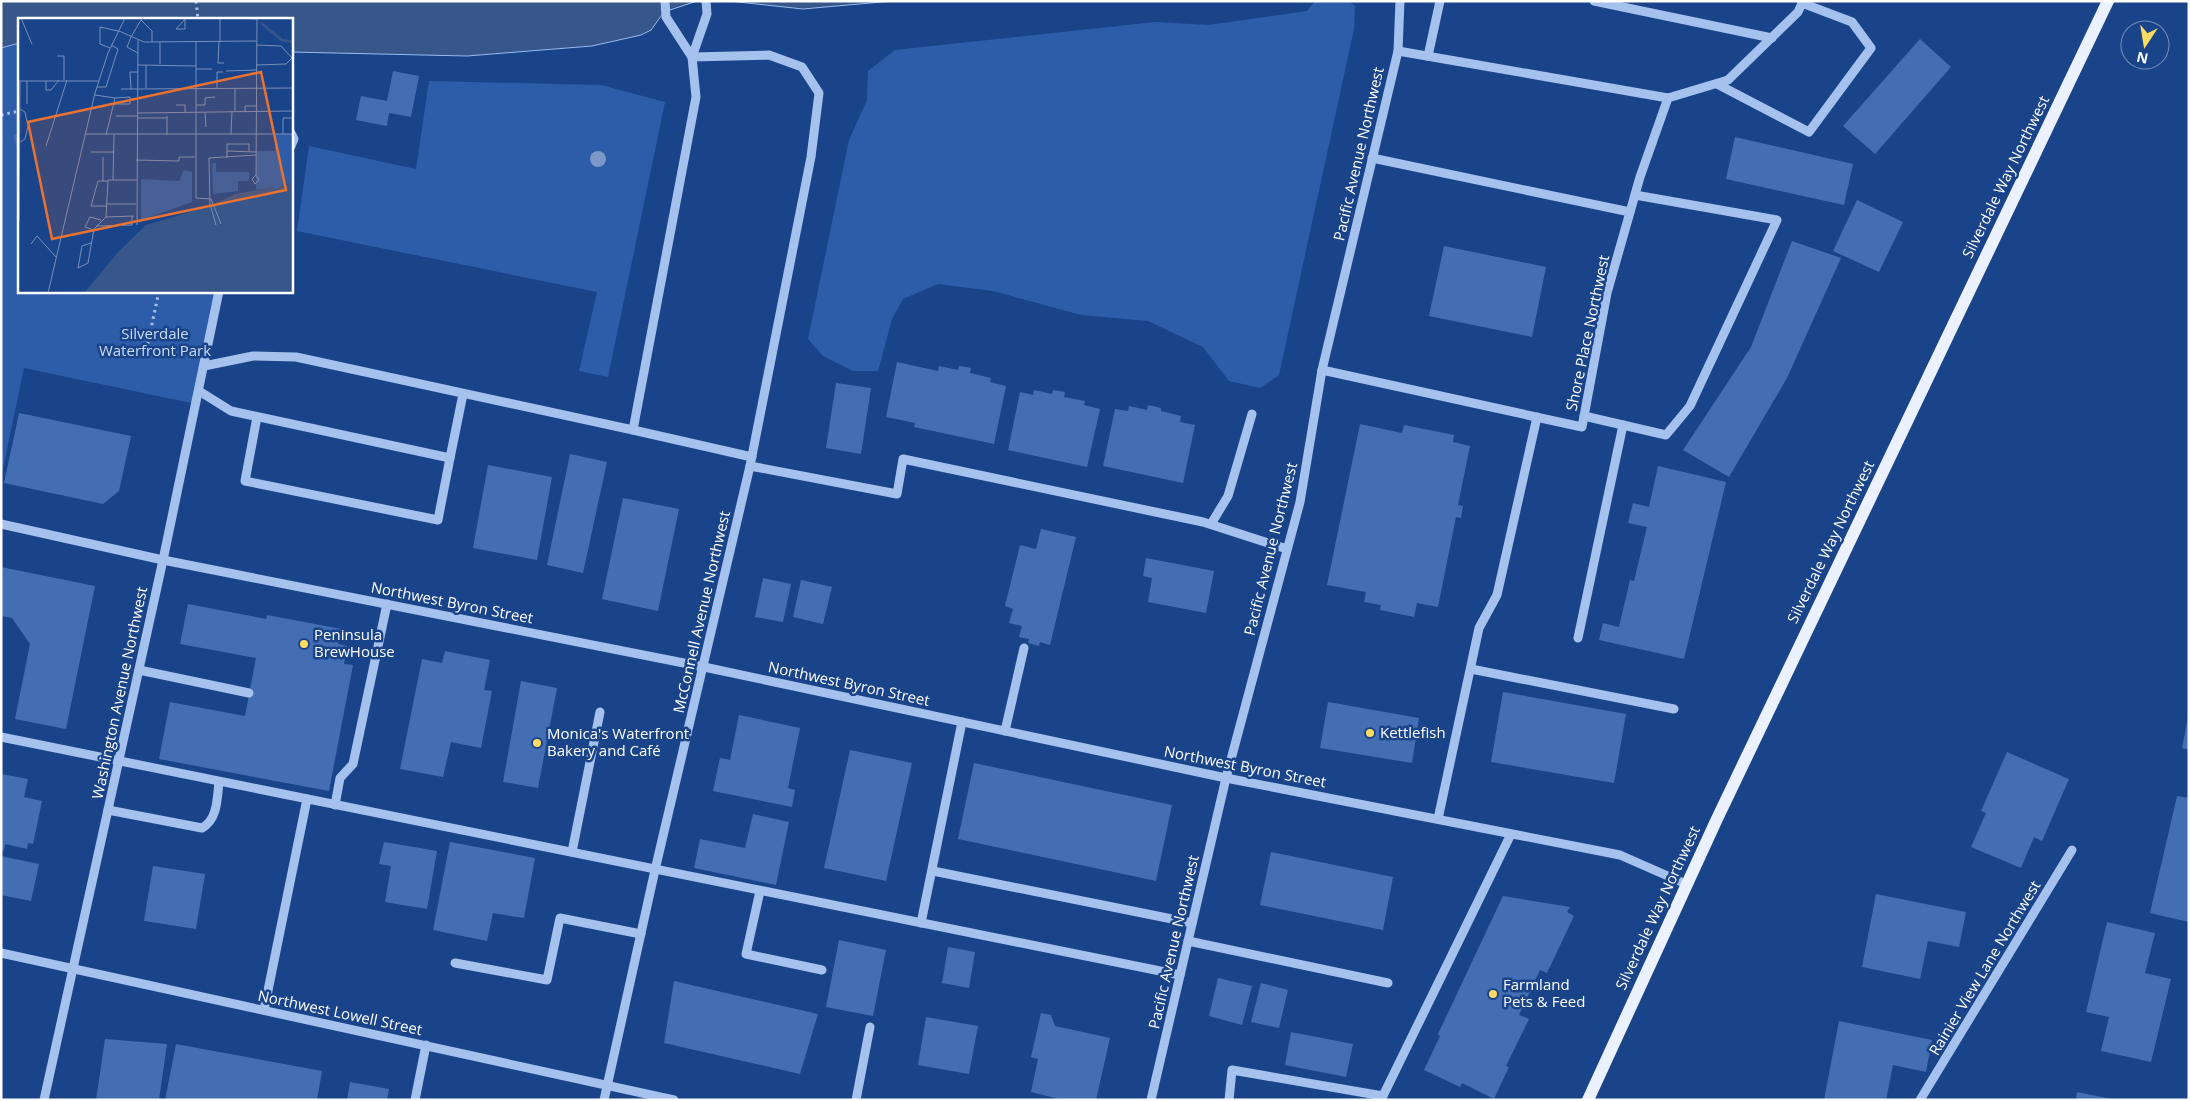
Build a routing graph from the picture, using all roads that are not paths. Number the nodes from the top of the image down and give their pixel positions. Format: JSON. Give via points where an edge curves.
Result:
{"nodes":[{"id":1,"x":665,"y":1,"type":"edge"},
{"id":2,"x":706,"y":1,"type":"edge"},
{"id":3,"x":1400,"y":1,"type":"edge"},
{"id":4,"x":1440,"y":1,"type":"edge"},
{"id":5,"x":1594,"y":1,"type":"edge"},
{"id":6,"x":2108,"y":1,"type":"edge"},
{"id":7,"x":1803,"y":2,"type":"edge"},
{"id":8,"x":1772,"y":38,"type":"junction"},
{"id":9,"x":1398,"y":51,"type":"junction"},
{"id":10,"x":1428,"y":56,"type":"junction"},
{"id":11,"x":692,"y":57,"type":"junction"},
{"id":12,"x":1717,"y":84,"type":"junction"},
{"id":13,"x":1668,"y":98,"type":"junction"},
{"id":14,"x":1372,"y":158,"type":"junction"},
{"id":15,"x":1635,"y":195,"type":"junction"},
{"id":16,"x":1630,"y":212,"type":"junction"},
{"id":17,"x":219,"y":292,"type":"edge"},
{"id":18,"x":204,"y":366,"type":"junction"},
{"id":19,"x":1322,"y":370,"type":"junction"},
{"id":20,"x":199,"y":391,"type":"junction"},
{"id":21,"x":463,"y":394,"type":"junction"},
{"id":22,"x":1252,"y":414,"type":"dead end"},
{"id":23,"x":1584,"y":416,"type":"junction"},
{"id":24,"x":257,"y":417,"type":"junction"},
{"id":25,"x":1537,"y":417,"type":"junction"},
{"id":26,"x":1623,"y":425,"type":"junction"},
{"id":27,"x":633,"y":430,"type":"junction"},
{"id":28,"x":450,"y":458,"type":"junction"},
{"id":29,"x":751,"y":462,"type":"junction"},
{"id":30,"x":1,"y":524,"type":"edge"},
{"id":31,"x":1211,"y":524,"type":"junction"},
{"id":32,"x":1287,"y":549,"type":"junction"},
{"id":33,"x":163,"y":560,"type":"junction"},
{"id":34,"x":387,"y":604,"type":"junction"},
{"id":35,"x":1578,"y":638,"type":"dead end"},
{"id":36,"x":1024,"y":648,"type":"dead end"},
{"id":37,"x":704,"y":667,"type":"junction"},
{"id":38,"x":1471,"y":669,"type":"junction"},
{"id":39,"x":139,"y":670,"type":"junction"},
{"id":40,"x":249,"y":693,"type":"dead end"},
{"id":41,"x":1674,"y":709,"type":"dead end"},
{"id":42,"x":600,"y":712,"type":"dead end"},
{"id":43,"x":962,"y":722,"type":"junction"},
{"id":44,"x":1005,"y":731,"type":"junction"},
{"id":45,"x":1,"y":737,"type":"edge"},
{"id":46,"x":119,"y":761,"type":"junction"},
{"id":47,"x":1226,"y":778,"type":"junction"},
{"id":48,"x":219,"y":782,"type":"junction"},
{"id":49,"x":307,"y":799,"type":"junction"},
{"id":50,"x":335,"y":805,"type":"junction"},
{"id":51,"x":108,"y":810,"type":"junction"},
{"id":52,"x":1438,"y":820,"type":"junction"},
{"id":53,"x":1511,"y":834,"type":"junction"},
{"id":54,"x":2072,"y":850,"type":"dead end"},
{"id":55,"x":572,"y":852,"type":"junction"},
{"id":56,"x":654,"y":870,"type":"junction"},
{"id":57,"x":933,"y":871,"type":"junction"},
{"id":58,"x":1686,"y":884,"type":"junction"},
{"id":59,"x":760,"y":891,"type":"junction"},
{"id":60,"x":921,"y":923,"type":"junction"},
{"id":61,"x":1192,"y":923,"type":"junction"},
{"id":62,"x":641,"y":934,"type":"junction"},
{"id":63,"x":1188,"y":941,"type":"junction"},
{"id":64,"x":1,"y":953,"type":"edge"},
{"id":65,"x":455,"y":963,"type":"dead end"},
{"id":66,"x":73,"y":969,"type":"junction"},
{"id":67,"x":822,"y":970,"type":"dead end"},
{"id":68,"x":1180,"y":975,"type":"junction"},
{"id":69,"x":1388,"y":983,"type":"dead end"},
{"id":70,"x":264,"y":1010,"type":"junction"},
{"id":71,"x":870,"y":1027,"type":"dead end"},
{"id":72,"x":426,"y":1045,"type":"junction"},
{"id":73,"x":607,"y":1085,"type":"junction"},
{"id":74,"x":1382,"y":1098,"type":"edge"},
{"id":75,"x":44,"y":1100,"type":"edge"},
{"id":76,"x":415,"y":1100,"type":"edge"},
{"id":77,"x":604,"y":1100,"type":"edge"},
{"id":78,"x":674,"y":1100,"type":"edge"},
{"id":79,"x":856,"y":1100,"type":"edge"},
{"id":80,"x":1151,"y":1100,"type":"edge"},
{"id":81,"x":1229,"y":1100,"type":"edge"},
{"id":82,"x":1588,"y":1100,"type":"edge"},
{"id":83,"x":1920,"y":1100,"type":"edge"}],
"edges":[{"from":1,"to":11,"type":"street","via":[[666,17]]},
{"from":2,"to":11,"type":"street","via":[[706,14]]},
{"from":3,"to":9,"type":"street","name":"Pacific Avenue Northwest"},
{"from":4,"to":10,"type":"street"},
{"from":5,"to":8,"type":"street"},
{"from":6,"to":58,"type":"main road","name":"Silverdale Way Northwest"},
{"from":7,"to":8,"type":"street","via":[[1798,12]]},
{"from":7,"to":12,"type":"street","via":[[1852,22],[1871,48],[1809,132]]},
{"from":8,"to":12,"type":"street","via":[[1728,80]]},
{"from":9,"to":10,"type":"street"},
{"from":9,"to":14,"type":"street","name":"Pacific Avenue Northwest"},
{"from":10,"to":13,"type":"street"},
{"from":11,"to":27,"type":"street","via":[[696,97]]},
{"from":11,"to":29,"type":"street","name":"McConnell Avenue Northwest","via":[[769,55],[802,67],[819,92],[811,157]]},
{"from":12,"to":13,"type":"street"},
{"from":13,"to":15,"type":"street","name":"Shore Place Northwest"},
{"from":14,"to":16,"type":"street"},
{"from":14,"to":19,"type":"street","name":"Pacific Avenue Northwest"},
{"from":15,"to":16,"type":"street","name":"Shore Place Northwest"},
{"from":15,"to":26,"type":"street","via":[[1777,220],[1690,406],[1666,434]]},
{"from":16,"to":23,"type":"street","name":"Shore Place Northwest","via":[[1607,293]]},
{"from":17,"to":18,"type":"street","name":"Washington Avenue Northwest"},
{"from":18,"to":20,"type":"street","name":"Washington Avenue Northwest"},
{"from":18,"to":21,"type":"street","via":[[253,356],[296,358]]},
{"from":19,"to":25,"type":"street","name":"Shore Place Northwest"},
{"from":19,"to":32,"type":"street","name":"Pacific Avenue Northwest","via":[[1300,502]]},
{"from":20,"to":24,"type":"street","via":[[231,411]]},
{"from":20,"to":33,"type":"street","name":"Washington Avenue Northwest"},
{"from":21,"to":27,"type":"street"},
{"from":21,"to":28,"type":"street"},
{"from":22,"to":31,"type":"street","via":[[1228,496]]},
{"from":23,"to":25,"type":"street","name":"Shore Place Northwest","via":[[1582,427]]},
{"from":23,"to":26,"type":"street"},
{"from":24,"to":28,"type":"street"},
{"from":24,"to":28,"type":"street","via":[[245,481],[438,520]]},
{"from":25,"to":38,"type":"street","via":[[1497,595],[1479,628]]},
{"from":26,"to":35,"type":"street"},
{"from":27,"to":29,"type":"street"},
{"from":29,"to":31,"type":"street","via":[[897,494],[903,459]]},
{"from":29,"to":37,"type":"street","name":"McConnell Avenue Northwest"},
{"from":30,"to":33,"type":"street","name":"Northwest Byron Street"},
{"from":31,"to":32,"type":"street"},
{"from":32,"to":47,"type":"street","name":"Pacific Avenue Northwest"},
{"from":33,"to":34,"type":"street","name":"Northwest Byron Street"},
{"from":33,"to":39,"type":"street","name":"Washington Avenue Northwest"},
{"from":34,"to":37,"type":"street","name":"Northwest Byron Street"},
{"from":34,"to":50,"type":"street","via":[[353,764],[340,778]]},
{"from":36,"to":44,"type":"street"},
{"from":37,"to":43,"type":"street","name":"Northwest Byron Street"},
{"from":37,"to":56,"type":"street","name":"McConnell Avenue Northwest"},
{"from":38,"to":41,"type":"street"},
{"from":38,"to":52,"type":"street"},
{"from":39,"to":40,"type":"street"},
{"from":39,"to":46,"type":"street","name":"Washington Avenue Northwest"},
{"from":42,"to":55,"type":"street"},
{"from":43,"to":44,"type":"street","name":"Northwest Byron Street"},
{"from":43,"to":57,"type":"street"},
{"from":44,"to":47,"type":"street","name":"Northwest Byron Street"},
{"from":45,"to":46,"type":"street"},
{"from":46,"to":48,"type":"street"},
{"from":46,"to":51,"type":"street","name":"Washington Avenue Northwest"},
{"from":47,"to":52,"type":"street","name":"Northwest Byron Street"},
{"from":47,"to":61,"type":"street","name":"Pacific Avenue Northwest"},
{"from":48,"to":49,"type":"street"},
{"from":48,"to":51,"type":"street","via":[[214,815],[210,824],[202,828]]},
{"from":49,"to":50,"type":"street"},
{"from":49,"to":70,"type":"street"},
{"from":50,"to":55,"type":"street"},
{"from":51,"to":66,"type":"street","name":"Washington Avenue Northwest"},
{"from":52,"to":53,"type":"street","name":"Northwest Byron Street"},
{"from":53,"to":58,"type":"street","name":"Northwest Byron Street","via":[[1620,855]]},
{"from":53,"to":74,"type":"street"},
{"from":54,"to":83,"type":"street","name":"Rainier View Lane Northwest"},
{"from":55,"to":56,"type":"street"},
{"from":56,"to":59,"type":"street"},
{"from":56,"to":62,"type":"street","name":"McConnell Avenue Northwest"},
{"from":57,"to":60,"type":"street"},
{"from":57,"to":61,"type":"street"},
{"from":58,"to":82,"type":"main road","name":"Silverdale Way Northwest"},
{"from":59,"to":60,"type":"street"},
{"from":59,"to":67,"type":"street","via":[[746,954]]},
{"from":60,"to":68,"type":"street"},
{"from":61,"to":63,"type":"street","name":"Pacific Avenue Northwest"},
{"from":62,"to":65,"type":"street","via":[[560,918],[547,980]]},
{"from":62,"to":73,"type":"street","name":"McConnell Avenue Northwest"},
{"from":63,"to":68,"type":"street","name":"Pacific Avenue Northwest"},
{"from":63,"to":69,"type":"street"},
{"from":64,"to":66,"type":"street","name":"Northwest Lowell Street"},
{"from":66,"to":70,"type":"street","name":"Northwest Lowell Street"},
{"from":66,"to":75,"type":"street","name":"Washington Avenue Northwest"},
{"from":68,"to":80,"type":"street","name":"Pacific Avenue Northwest"},
{"from":70,"to":72,"type":"street","name":"Northwest Lowell Street"},
{"from":71,"to":79,"type":"street"},
{"from":72,"to":73,"type":"street","name":"Northwest Lowell Street"},
{"from":72,"to":76,"type":"street"},
{"from":73,"to":77,"type":"street","name":"McConnell Avenue Northwest"},
{"from":73,"to":78,"type":"street","name":"Northwest Lowell Street"},
{"from":74,"to":81,"type":"street","via":[[1232,1070]]}]}
